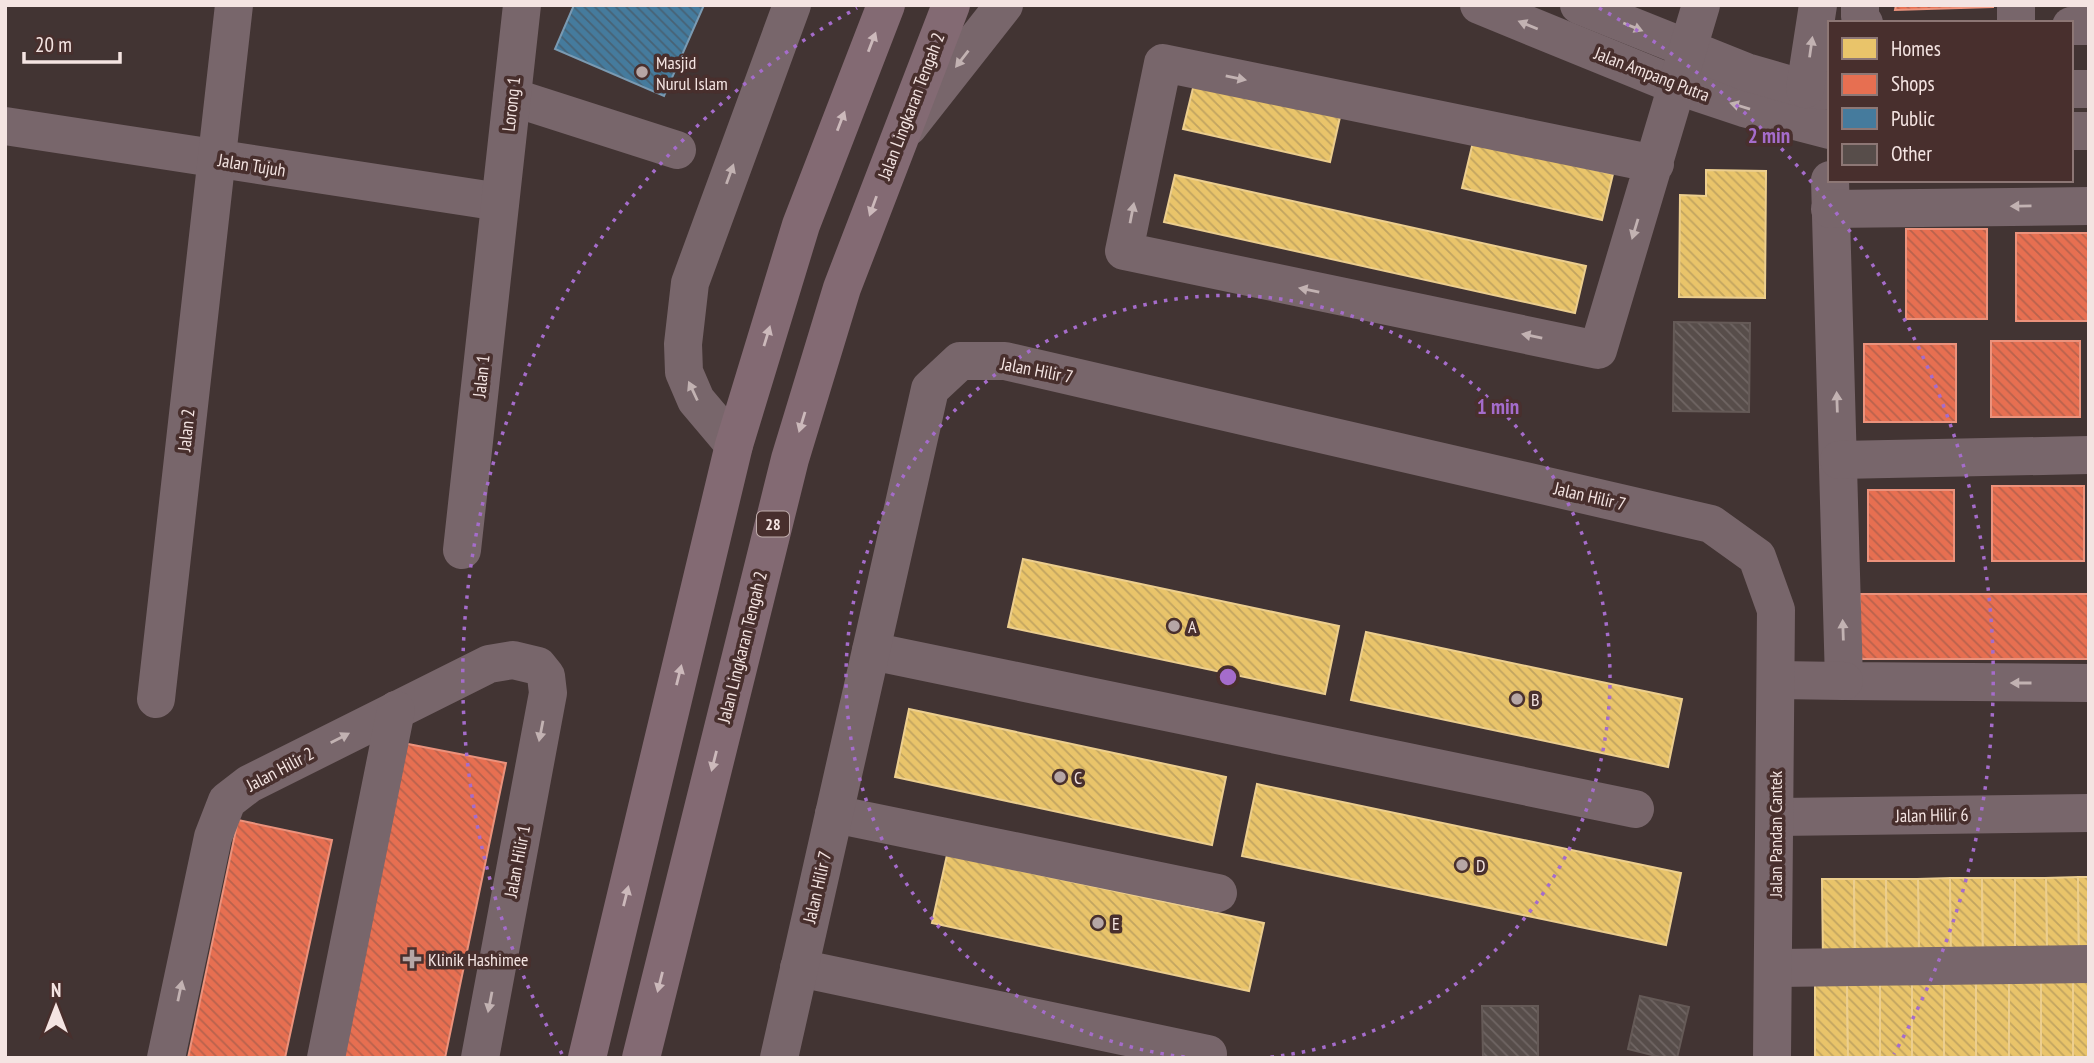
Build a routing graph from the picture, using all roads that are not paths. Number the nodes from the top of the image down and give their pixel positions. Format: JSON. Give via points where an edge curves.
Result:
{"nodes":[{"id":1,"x":234,"y":5,"type":"edge"},
{"id":2,"x":522,"y":5,"type":"edge"},
{"id":3,"x":792,"y":5,"type":"edge"},
{"id":4,"x":886,"y":5,"type":"edge"},
{"id":5,"x":951,"y":5,"type":"edge"},
{"id":6,"x":1004,"y":5,"type":"edge"},
{"id":7,"x":1479,"y":5,"type":"edge"},
{"id":8,"x":1579,"y":5,"type":"edge"},
{"id":9,"x":1701,"y":5,"type":"edge"},
{"id":10,"x":1818,"y":5,"type":"edge"},
{"id":11,"x":1688,"y":49,"type":"junction"},
{"id":12,"x":1675,"y":85,"type":"junction"},
{"id":13,"x":1817,"y":90,"type":"edge"},
{"id":14,"x":512,"y":97,"type":"junction"},
{"id":15,"x":5,"y":126,"type":"edge"},
{"id":16,"x":1828,"y":129,"type":"edge"},
{"id":17,"x":897,"y":142,"type":"junction"},
{"id":18,"x":677,"y":150,"type":"dead end"},
{"id":19,"x":216,"y":160,"type":"junction"},
{"id":20,"x":1655,"y":164,"type":"junction"},
{"id":21,"x":1830,"y":194,"type":"edge"},
{"id":22,"x":500,"y":202,"type":"junction"},
{"id":23,"x":2089,"y":206,"type":"edge"},
{"id":24,"x":734,"y":445,"type":"junction"},
{"id":25,"x":2089,"y":455,"type":"edge"},
{"id":26,"x":1839,"y":460,"type":"junction"},
{"id":27,"x":462,"y":550,"type":"dead end"},
{"id":28,"x":1776,"y":610,"type":"joint"},
{"id":29,"x":871,"y":651,"type":"junction"},
{"id":30,"x":538,"y":666,"type":"joint"},
{"id":31,"x":1776,"y":680,"type":"junction"},
{"id":32,"x":1844,"y":681,"type":"junction"},
{"id":33,"x":2089,"y":683,"type":"edge"},
{"id":34,"x":156,"y":699,"type":"dead end"},
{"id":35,"x":396,"y":710,"type":"junction"},
{"id":36,"x":1635,"y":809,"type":"dead end"},
{"id":37,"x":2089,"y":813,"type":"edge"},
{"id":38,"x":834,"y":814,"type":"junction"},
{"id":39,"x":1775,"y":817,"type":"junction"},
{"id":40,"x":1219,"y":893,"type":"dead end"},
{"id":41,"x":2089,"y":964,"type":"edge"},
{"id":42,"x":799,"y":968,"type":"junction"},
{"id":43,"x":1775,"y":968,"type":"junction"},
{"id":44,"x":1208,"y":1054,"type":"dead end"},
{"id":45,"x":166,"y":1058,"type":"edge"},
{"id":46,"x":326,"y":1058,"type":"edge"},
{"id":47,"x":480,"y":1058,"type":"edge"},
{"id":48,"x":587,"y":1058,"type":"edge"},
{"id":49,"x":641,"y":1058,"type":"edge"},
{"id":50,"x":779,"y":1058,"type":"edge"},
{"id":51,"x":1772,"y":1058,"type":"edge"}],
"edges":[{"from":1,"to":19,"type":"street","name":"Jalan 2"},
{"from":2,"to":14,"type":"street","name":"Lorong 1"},
{"from":24,"to":3,"type":"street","one_way":true,"via":[[696,400],[684,372],[690,283]]},
{"from":24,"to":4,"type":"highway","one_way":true,"via":[[801,225]]},
{"from":5,"to":17,"type":"highway","name":"Jalan Lingkaran Tengah 2","number":"28"},
{"from":6,"to":17,"type":"street","one_way":true},
{"from":12,"to":7,"type":"street","name":"Jalan Ampang Putra","one_way":true},
{"from":8,"to":11,"type":"street","name":"Jalan Ampang Putra","one_way":true},
{"from":9,"to":11,"type":"street"},
{"from":13,"to":10,"type":"street","one_way":true},
{"from":11,"to":12,"type":"street"},
{"from":11,"to":13,"type":"street","name":"Jalan Ampang Putra","via":[[1746,72]]},
{"from":16,"to":12,"type":"street","name":"Jalan Ampang Putra","one_way":true},
{"from":12,"to":20,"type":"street"},
{"from":14,"to":18,"type":"street"},
{"from":14,"to":22,"type":"street","name":"Lorong 1"},
{"from":15,"to":19,"type":"street","name":"Jalan Tujuh"},
{"from":17,"to":49,"type":"highway","name":"Jalan Lingkaran Tengah 2","number":"28","one_way":true,"via":[[842,288],[790,459]]},
{"from":19,"to":22,"type":"street","name":"Jalan Tujuh"},
{"from":19,"to":34,"type":"street","name":"Jalan 2"},
{"from":20,"to":20,"type":"street","one_way":true,"via":[[1598,350],[1124,251],[1163,63]]},
{"from":23,"to":21,"type":"street","one_way":true},
{"from":26,"to":21,"type":"street","one_way":true},
{"from":22,"to":27,"type":"street","name":"Jalan 1"},
{"from":48,"to":24,"type":"highway","one_way":true},
{"from":25,"to":26,"type":"street"},
{"from":32,"to":26,"type":"street","one_way":true},
{"from":28,"to":29,"type":"street","name":"Jalan Hilir 7","via":[[1757,558],[1711,524],[1005,361],[960,361],[930,389]]},
{"from":28,"to":31,"type":"street","name":"Jalan Pandan Cantek"},
{"from":29,"to":36,"type":"street"},
{"from":29,"to":38,"type":"street","name":"Jalan Hilir 7"},
{"from":30,"to":35,"type":"street","name":"Jalan Hilir 2","via":[[513,660],[489,664]]},
{"from":30,"to":47,"type":"street","name":"Jalan Hilir 1","one_way":true,"via":[[546,676],[548,693]]},
{"from":31,"to":32,"type":"street"},
{"from":31,"to":39,"type":"street","name":"Jalan Pandan Cantek"},
{"from":33,"to":32,"type":"street","one_way":true},
{"from":45,"to":35,"type":"street","name":"Jalan Hilir 2","one_way":true,"via":[[213,837],[228,801],[249,784]]},
{"from":35,"to":46,"type":"street"},
{"from":37,"to":39,"type":"street","name":"Jalan Hilir 6"},
{"from":38,"to":40,"type":"street"},
{"from":38,"to":42,"type":"street","name":"Jalan Hilir 7"},
{"from":39,"to":43,"type":"street","name":"Jalan Pandan Cantek"},
{"from":41,"to":43,"type":"street"},
{"from":42,"to":44,"type":"street"},
{"from":42,"to":50,"type":"street","name":"Jalan Hilir 7"},
{"from":43,"to":51,"type":"street","name":"Jalan Pandan Cantek"}]}
